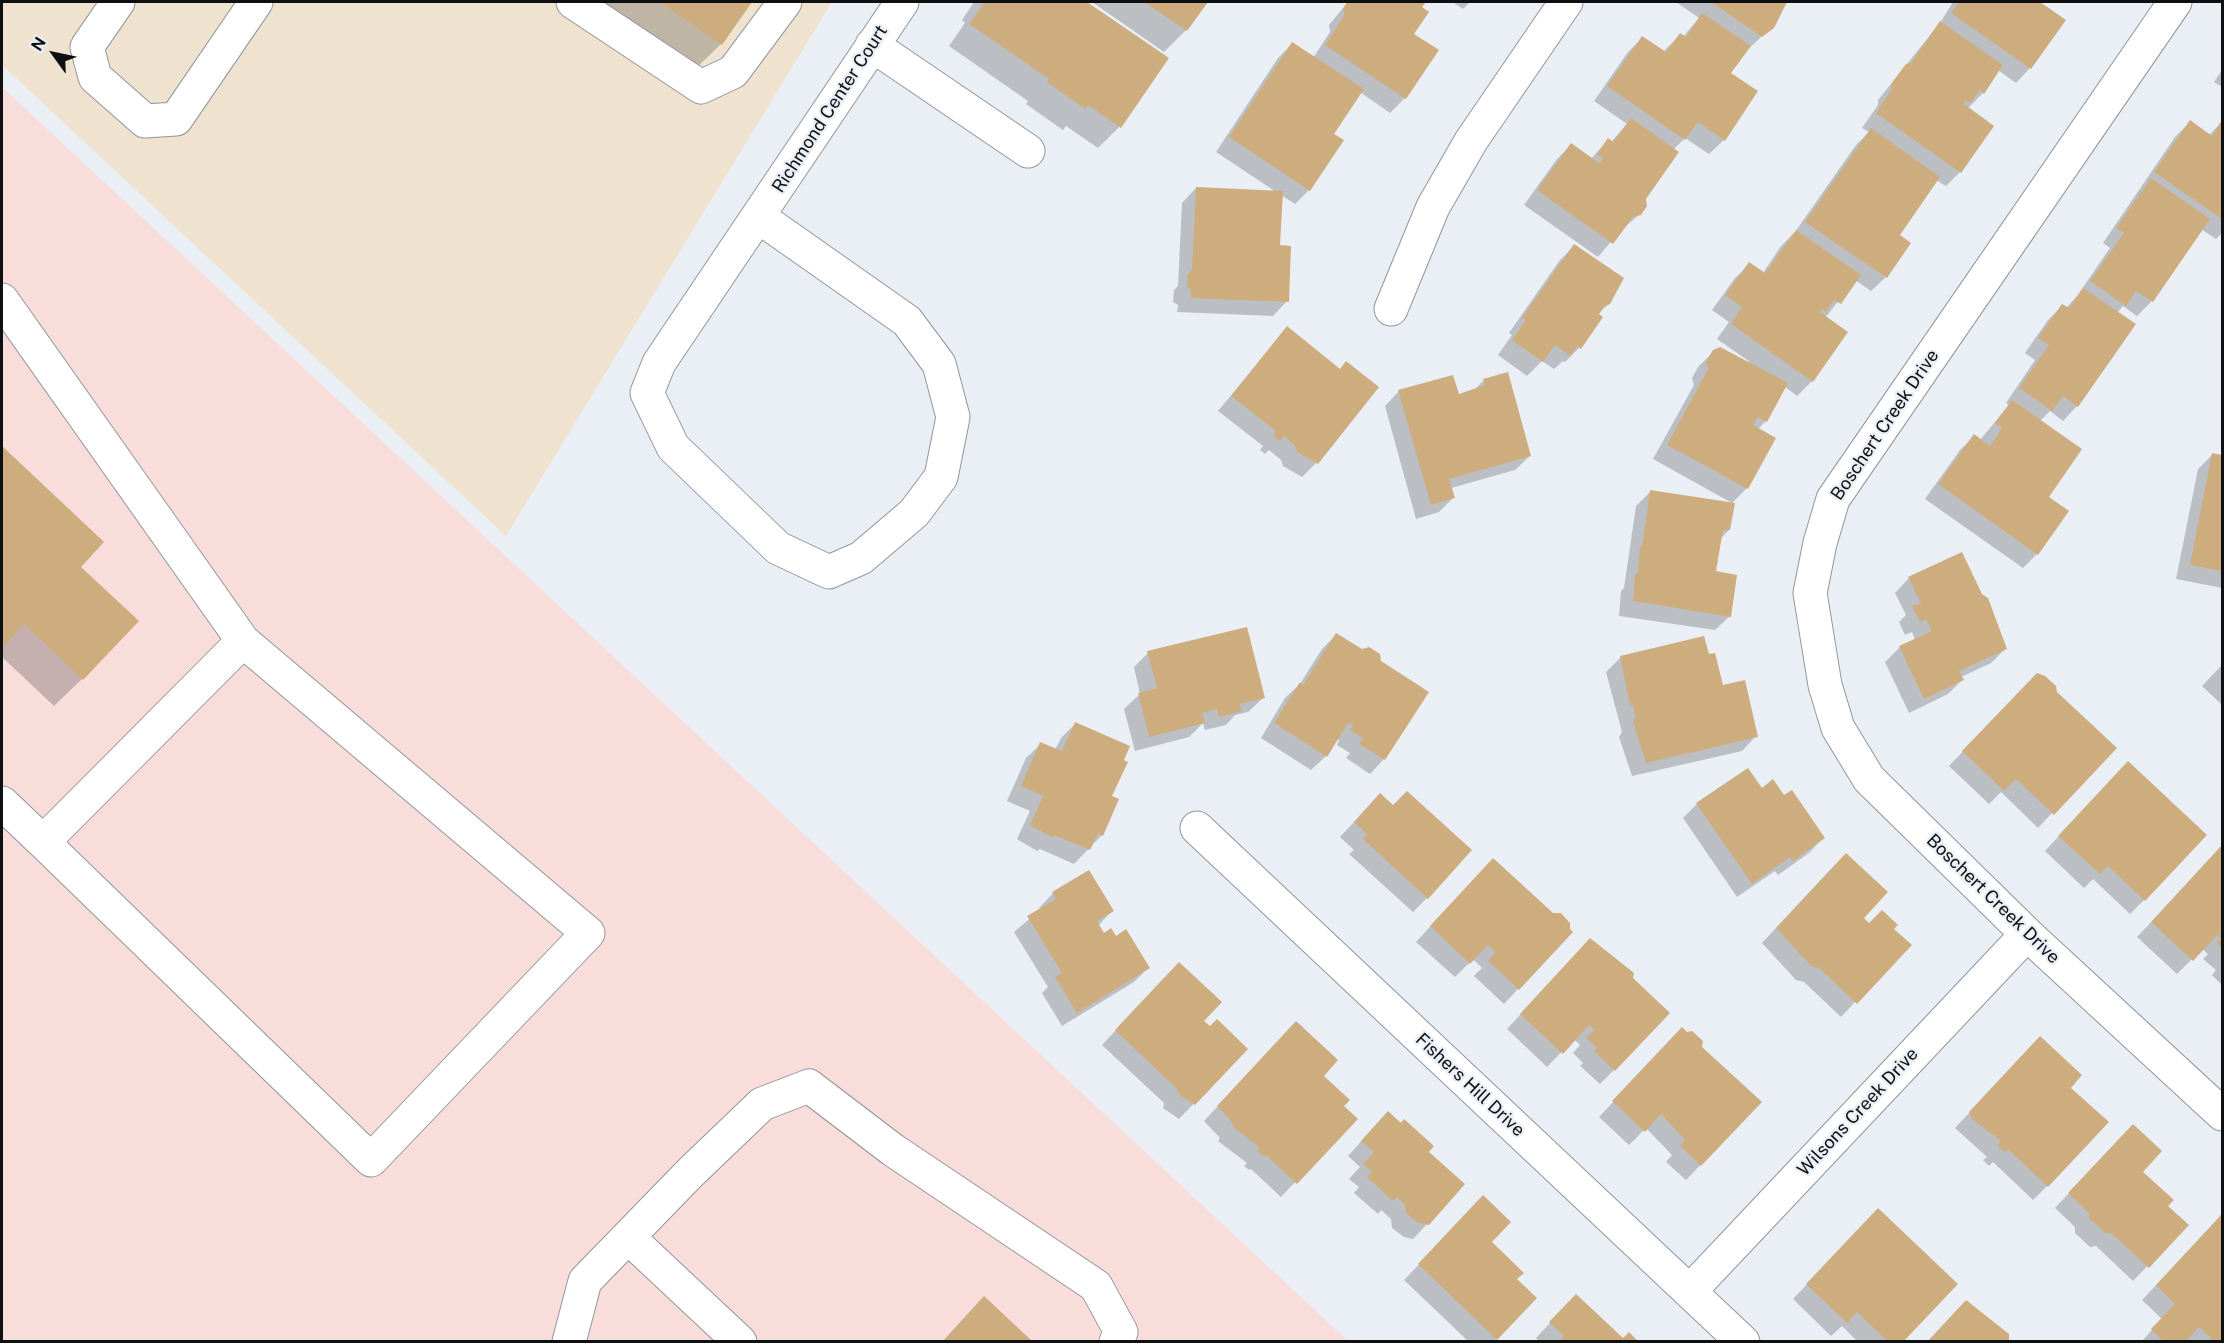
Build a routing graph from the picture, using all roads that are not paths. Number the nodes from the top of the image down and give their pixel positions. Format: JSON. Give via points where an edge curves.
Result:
{"nodes":[{"id":1,"x":118,"y":2,"type":"edge"},
{"id":2,"x":256,"y":2,"type":"edge"},
{"id":3,"x":573,"y":2,"type":"edge"},
{"id":4,"x":785,"y":2,"type":"edge"},
{"id":5,"x":902,"y":2,"type":"edge"},
{"id":6,"x":1566,"y":2,"type":"edge"},
{"id":7,"x":2175,"y":2,"type":"edge"},
{"id":8,"x":872,"y":45,"type":"junction"},
{"id":9,"x":1028,"y":151,"type":"dead end"},
{"id":10,"x":759,"y":217,"type":"junction"},
{"id":11,"x":2,"y":300,"type":"edge"},
{"id":12,"x":1391,"y":309,"type":"dead end"},
{"id":13,"x":243,"y":641,"type":"junction"},
{"id":14,"x":2,"y":803,"type":"edge"},
{"id":15,"x":1197,"y":828,"type":"dead end"},
{"id":16,"x":43,"y":842,"type":"junction"},
{"id":17,"x":2027,"y":934,"type":"junction"},
{"id":18,"x":2223,"y":1114,"type":"edge"},
{"id":19,"x":628,"y":1237,"type":"junction"},
{"id":20,"x":1690,"y":1291,"type":"junction"},
{"id":21,"x":569,"y":1341,"type":"edge"},
{"id":22,"x":740,"y":1341,"type":"edge"},
{"id":23,"x":1116,"y":1341,"type":"edge"},
{"id":24,"x":1743,"y":1341,"type":"edge"}],
"edges":[{"from":1,"to":2,"type":"street","via":[[87,47],[95,77],[145,121],[176,119]]},
{"from":3,"to":4,"type":"street","via":[[701,87],[733,72]]},
{"from":5,"to":8,"type":"street","name":"Richmond Center Court"},
{"from":6,"to":12,"type":"street","via":[[1471,141],[1433,207]]},
{"from":7,"to":17,"type":"street","name":"Boschert Creek Drive","via":[[1833,499],[1810,592],[1825,685],[1838,728],[1869,779]]},
{"from":8,"to":9,"type":"street"},
{"from":8,"to":10,"type":"street","name":"Richmond Center Court"},
{"from":10,"to":10,"type":"street","name":"Richmond Center Court","via":[[660,363],[646,393],[673,447],[778,548],[829,572],[861,558],[914,513],[940,477],[953,417],[939,363],[907,321]]},
{"from":11,"to":13,"type":"street"},
{"from":13,"to":16,"type":"street"},
{"from":13,"to":16,"type":"street","via":[[588,933],[371,1161]]},
{"from":14,"to":16,"type":"street"},
{"from":15,"to":20,"type":"street","name":"Fishers Hill Drive"},
{"from":17,"to":18,"type":"street","name":"Boschert Creek Drive"},
{"from":17,"to":20,"type":"street","name":"Wilsons Creek Drive"},
{"from":19,"to":21,"type":"street","via":[[585,1281]]},
{"from":19,"to":22,"type":"street"},
{"from":19,"to":23,"type":"street","via":[[762,1104],[809,1086],[893,1150],[1096,1286],[1121,1332]]},
{"from":20,"to":24,"type":"street","name":"Fishers Hill Drive"}]}
